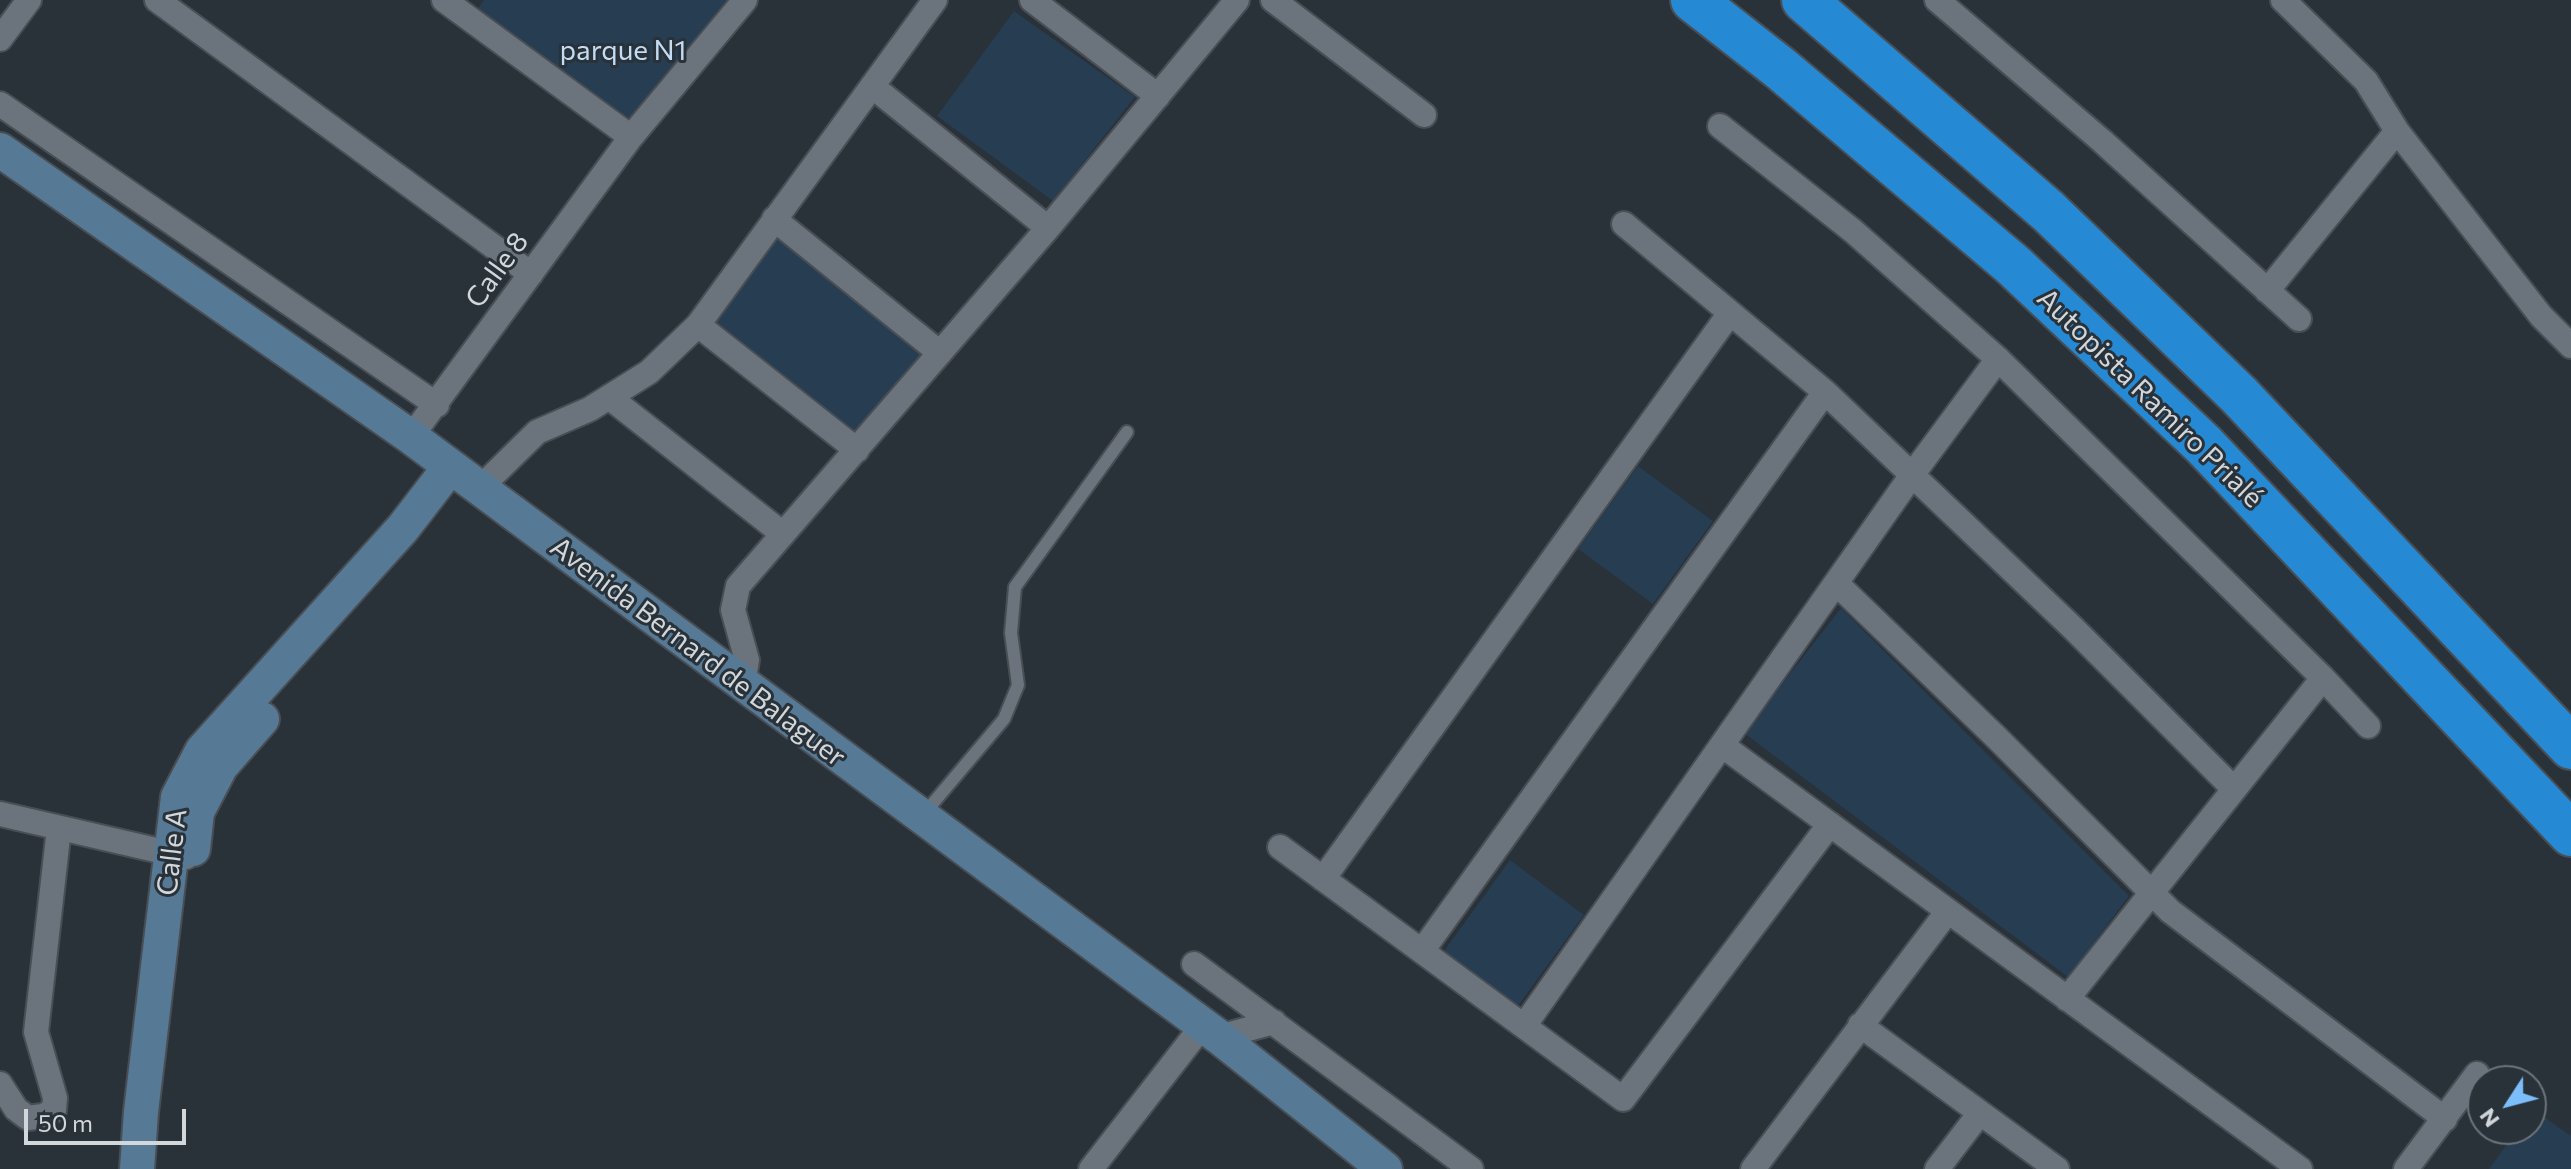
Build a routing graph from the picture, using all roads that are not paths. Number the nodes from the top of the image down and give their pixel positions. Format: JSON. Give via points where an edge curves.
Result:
{"nodes":[{"id":1,"x":29,"y":0,"type":"edge"},
{"id":2,"x":157,"y":0,"type":"edge"},
{"id":3,"x":745,"y":0,"type":"edge"},
{"id":4,"x":935,"y":0,"type":"edge"},
{"id":5,"x":1032,"y":0,"type":"edge"},
{"id":6,"x":1237,"y":0,"type":"edge"},
{"id":7,"x":1273,"y":0,"type":"edge"},
{"id":8,"x":1693,"y":0,"type":"edge"},
{"id":9,"x":1804,"y":0,"type":"edge"},
{"id":10,"x":1937,"y":0,"type":"edge"},
{"id":11,"x":2283,"y":0,"type":"edge"},
{"id":12,"x":460,"y":5,"type":"edge"},
{"id":13,"x":0,"y":39,"type":"edge"},
{"id":14,"x":872,"y":86,"type":"junction"},
{"id":15,"x":1158,"y":96,"type":"junction"},
{"id":16,"x":0,"y":104,"type":"edge"},
{"id":17,"x":1424,"y":115,"type":"dead end"},
{"id":18,"x":1720,"y":126,"type":"dead end"},
{"id":19,"x":2397,"y":131,"type":"junction"},
{"id":20,"x":631,"y":137,"type":"junction"},
{"id":21,"x":0,"y":150,"type":"edge"},
{"id":22,"x":774,"y":219,"type":"junction"},
{"id":23,"x":1624,"y":224,"type":"dead end"},
{"id":24,"x":1048,"y":228,"type":"junction"},
{"id":25,"x":531,"y":274,"type":"junction"},
{"id":26,"x":2267,"y":291,"type":"junction"},
{"id":27,"x":1730,"y":313,"type":"junction"},
{"id":28,"x":2299,"y":319,"type":"dead end"},
{"id":29,"x":698,"y":325,"type":"junction"},
{"id":30,"x":2571,"y":346,"type":"edge"},
{"id":31,"x":940,"y":353,"type":"junction"},
{"id":32,"x":1998,"y":359,"type":"junction"},
{"id":33,"x":1825,"y":392,"type":"junction"},
{"id":34,"x":609,"y":397,"type":"junction"},
{"id":35,"x":437,"y":405,"type":"junction"},
{"id":36,"x":1127,"y":432,"type":"dead end"},
{"id":37,"x":411,"y":437,"type":"junction"},
{"id":38,"x":857,"y":450,"type":"junction"},
{"id":39,"x":450,"y":467,"type":"junction"},
{"id":40,"x":1912,"y":475,"type":"junction"},
{"id":41,"x":480,"y":488,"type":"junction"},
{"id":42,"x":783,"y":534,"type":"junction"},
{"id":43,"x":1837,"y":584,"type":"junction"},
{"id":44,"x":2323,"y":678,"type":"junction"},
{"id":45,"x":743,"y":685,"type":"junction"},
{"id":46,"x":2368,"y":726,"type":"dead end"},
{"id":47,"x":1723,"y":746,"type":"junction"},
{"id":48,"x":2571,"y":747,"type":"edge"},
{"id":49,"x":2233,"y":788,"type":"junction"},
{"id":50,"x":0,"y":814,"type":"edge"},
{"id":51,"x":921,"y":818,"type":"junction"},
{"id":52,"x":1830,"y":824,"type":"junction"},
{"id":53,"x":59,"y":828,"type":"junction"},
{"id":54,"x":2571,"y":834,"type":"edge"},
{"id":55,"x":1280,"y":847,"type":"dead end"},
{"id":56,"x":181,"y":856,"type":"junction"},
{"id":57,"x":1323,"y":879,"type":"junction"},
{"id":58,"x":2149,"y":893,"type":"junction"},
{"id":59,"x":1948,"y":911,"type":"junction"},
{"id":60,"x":1422,"y":951,"type":"junction"},
{"id":61,"x":1194,"y":964,"type":"dead end"},
{"id":62,"x":2067,"y":999,"type":"junction"},
{"id":63,"x":1274,"y":1022,"type":"junction"},
{"id":64,"x":1860,"y":1025,"type":"junction"},
{"id":65,"x":1524,"y":1026,"type":"junction"},
{"id":66,"x":1211,"y":1031,"type":"junction"},
{"id":67,"x":0,"y":1084,"type":"edge"},
{"id":68,"x":2467,"y":1088,"type":"edge"},
{"id":69,"x":1980,"y":1113,"type":"junction"},
{"id":70,"x":2445,"y":1119,"type":"junction"},
{"id":71,"x":137,"y":1169,"type":"edge"},
{"id":72,"x":157,"y":1169,"type":"edge"},
{"id":73,"x":1091,"y":1169,"type":"edge"},
{"id":74,"x":1385,"y":1169,"type":"edge"},
{"id":75,"x":1471,"y":1169,"type":"edge"},
{"id":76,"x":1753,"y":1169,"type":"edge"},
{"id":77,"x":1937,"y":1169,"type":"edge"},
{"id":78,"x":2057,"y":1169,"type":"edge"},
{"id":79,"x":2300,"y":1169,"type":"edge"},
{"id":80,"x":2406,"y":1169,"type":"edge"}],
"edges":[{"from":1,"to":13,"type":"street"},
{"from":2,"to":25,"type":"street"},
{"from":3,"to":20,"type":"street","name":"Calle 8"},
{"from":4,"to":14,"type":"street"},
{"from":5,"to":15,"type":"street"},
{"from":6,"to":15,"type":"street"},
{"from":7,"to":17,"type":"street"},
{"from":8,"to":54,"type":"highway","name":"Autopista Ramiro Prialé","via":[[2013,265],[2204,445]]},
{"from":9,"to":48,"type":"highway","via":[[2048,211],[2239,395]]},
{"from":10,"to":26,"type":"street"},
{"from":11,"to":19,"type":"street","via":[[2366,81]]},
{"from":12,"to":20,"type":"street"},
{"from":14,"to":22,"type":"street"},
{"from":14,"to":24,"type":"street"},
{"from":15,"to":24,"type":"street"},
{"from":16,"to":35,"type":"street"},
{"from":18,"to":32,"type":"street","via":[[1853,231]]},
{"from":19,"to":26,"type":"street"},
{"from":19,"to":30,"type":"street","via":[[2541,316]]},
{"from":20,"to":25,"type":"street","name":"Calle 8"},
{"from":21,"to":37,"type":"street","name":"Avenida Bernard de Balaguer"},
{"from":22,"to":29,"type":"street"},
{"from":22,"to":31,"type":"street"},
{"from":23,"to":27,"type":"street"},
{"from":24,"to":31,"type":"street"},
{"from":25,"to":35,"type":"street","name":"Calle 8"},
{"from":26,"to":28,"type":"street"},
{"from":27,"to":33,"type":"street"},
{"from":27,"to":57,"type":"street"},
{"from":29,"to":34,"type":"street","via":[[649,372]]},
{"from":29,"to":38,"type":"street"},
{"from":31,"to":38,"type":"street"},
{"from":32,"to":40,"type":"street"},
{"from":32,"to":44,"type":"street"},
{"from":33,"to":40,"type":"street"},
{"from":33,"to":60,"type":"street"},
{"from":34,"to":41,"type":"street","via":[[537,432]]},
{"from":34,"to":42,"type":"street"},
{"from":35,"to":37,"type":"street","name":"Calle 8"},
{"from":36,"to":51,"type":"lane","via":[[1015,587],[1011,633],[1018,685],[1004,719]]},
{"from":37,"to":39,"type":"street","name":"Avenida Bernard de Balaguer"},
{"from":38,"to":42,"type":"street"},
{"from":39,"to":41,"type":"street","name":"Avenida Bernard de Balaguer"},
{"from":39,"to":56,"type":"street","name":"Calle A","via":[[403,528],[202,751],[178,797]]},
{"from":40,"to":43,"type":"street"},
{"from":40,"to":49,"type":"street"},
{"from":41,"to":45,"type":"street","name":"Avenida Bernard de Balaguer"},
{"from":42,"to":45,"type":"street","via":[[738,586],[733,610],[747,660]]},
{"from":43,"to":47,"type":"street"},
{"from":43,"to":58,"type":"street"},
{"from":44,"to":46,"type":"street"},
{"from":44,"to":49,"type":"street"},
{"from":45,"to":51,"type":"street","name":"Avenida Bernard de Balaguer"},
{"from":47,"to":52,"type":"street"},
{"from":47,"to":65,"type":"street"},
{"from":49,"to":58,"type":"street"},
{"from":50,"to":53,"type":"street"},
{"from":51,"to":66,"type":"street","name":"Avenida Bernard de Balaguer"},
{"from":52,"to":59,"type":"street"},
{"from":52,"to":65,"type":"street","via":[[1623,1099]]},
{"from":53,"to":56,"type":"street"},
{"from":53,"to":67,"type":"street","via":[[36,1032],[54,1110],[28,1118]]},
{"from":55,"to":57,"type":"street"},
{"from":56,"to":71,"type":"street","name":"Calle A"},
{"from":56,"to":72,"type":"street","name":"Calle A"},
{"from":57,"to":60,"type":"street"},
{"from":58,"to":62,"type":"street"},
{"from":58,"to":70,"type":"street"},
{"from":59,"to":62,"type":"street"},
{"from":59,"to":64,"type":"street"},
{"from":60,"to":65,"type":"street"},
{"from":61,"to":63,"type":"street"},
{"from":62,"to":79,"type":"street"},
{"from":63,"to":66,"type":"street"},
{"from":63,"to":75,"type":"street"},
{"from":64,"to":69,"type":"street"},
{"from":64,"to":76,"type":"street"},
{"from":66,"to":73,"type":"street"},
{"from":66,"to":74,"type":"street","name":"Avenida Bernard de Balaguer"},
{"from":68,"to":70,"type":"street"},
{"from":69,"to":77,"type":"street"},
{"from":69,"to":78,"type":"street"},
{"from":70,"to":80,"type":"street"}]}
